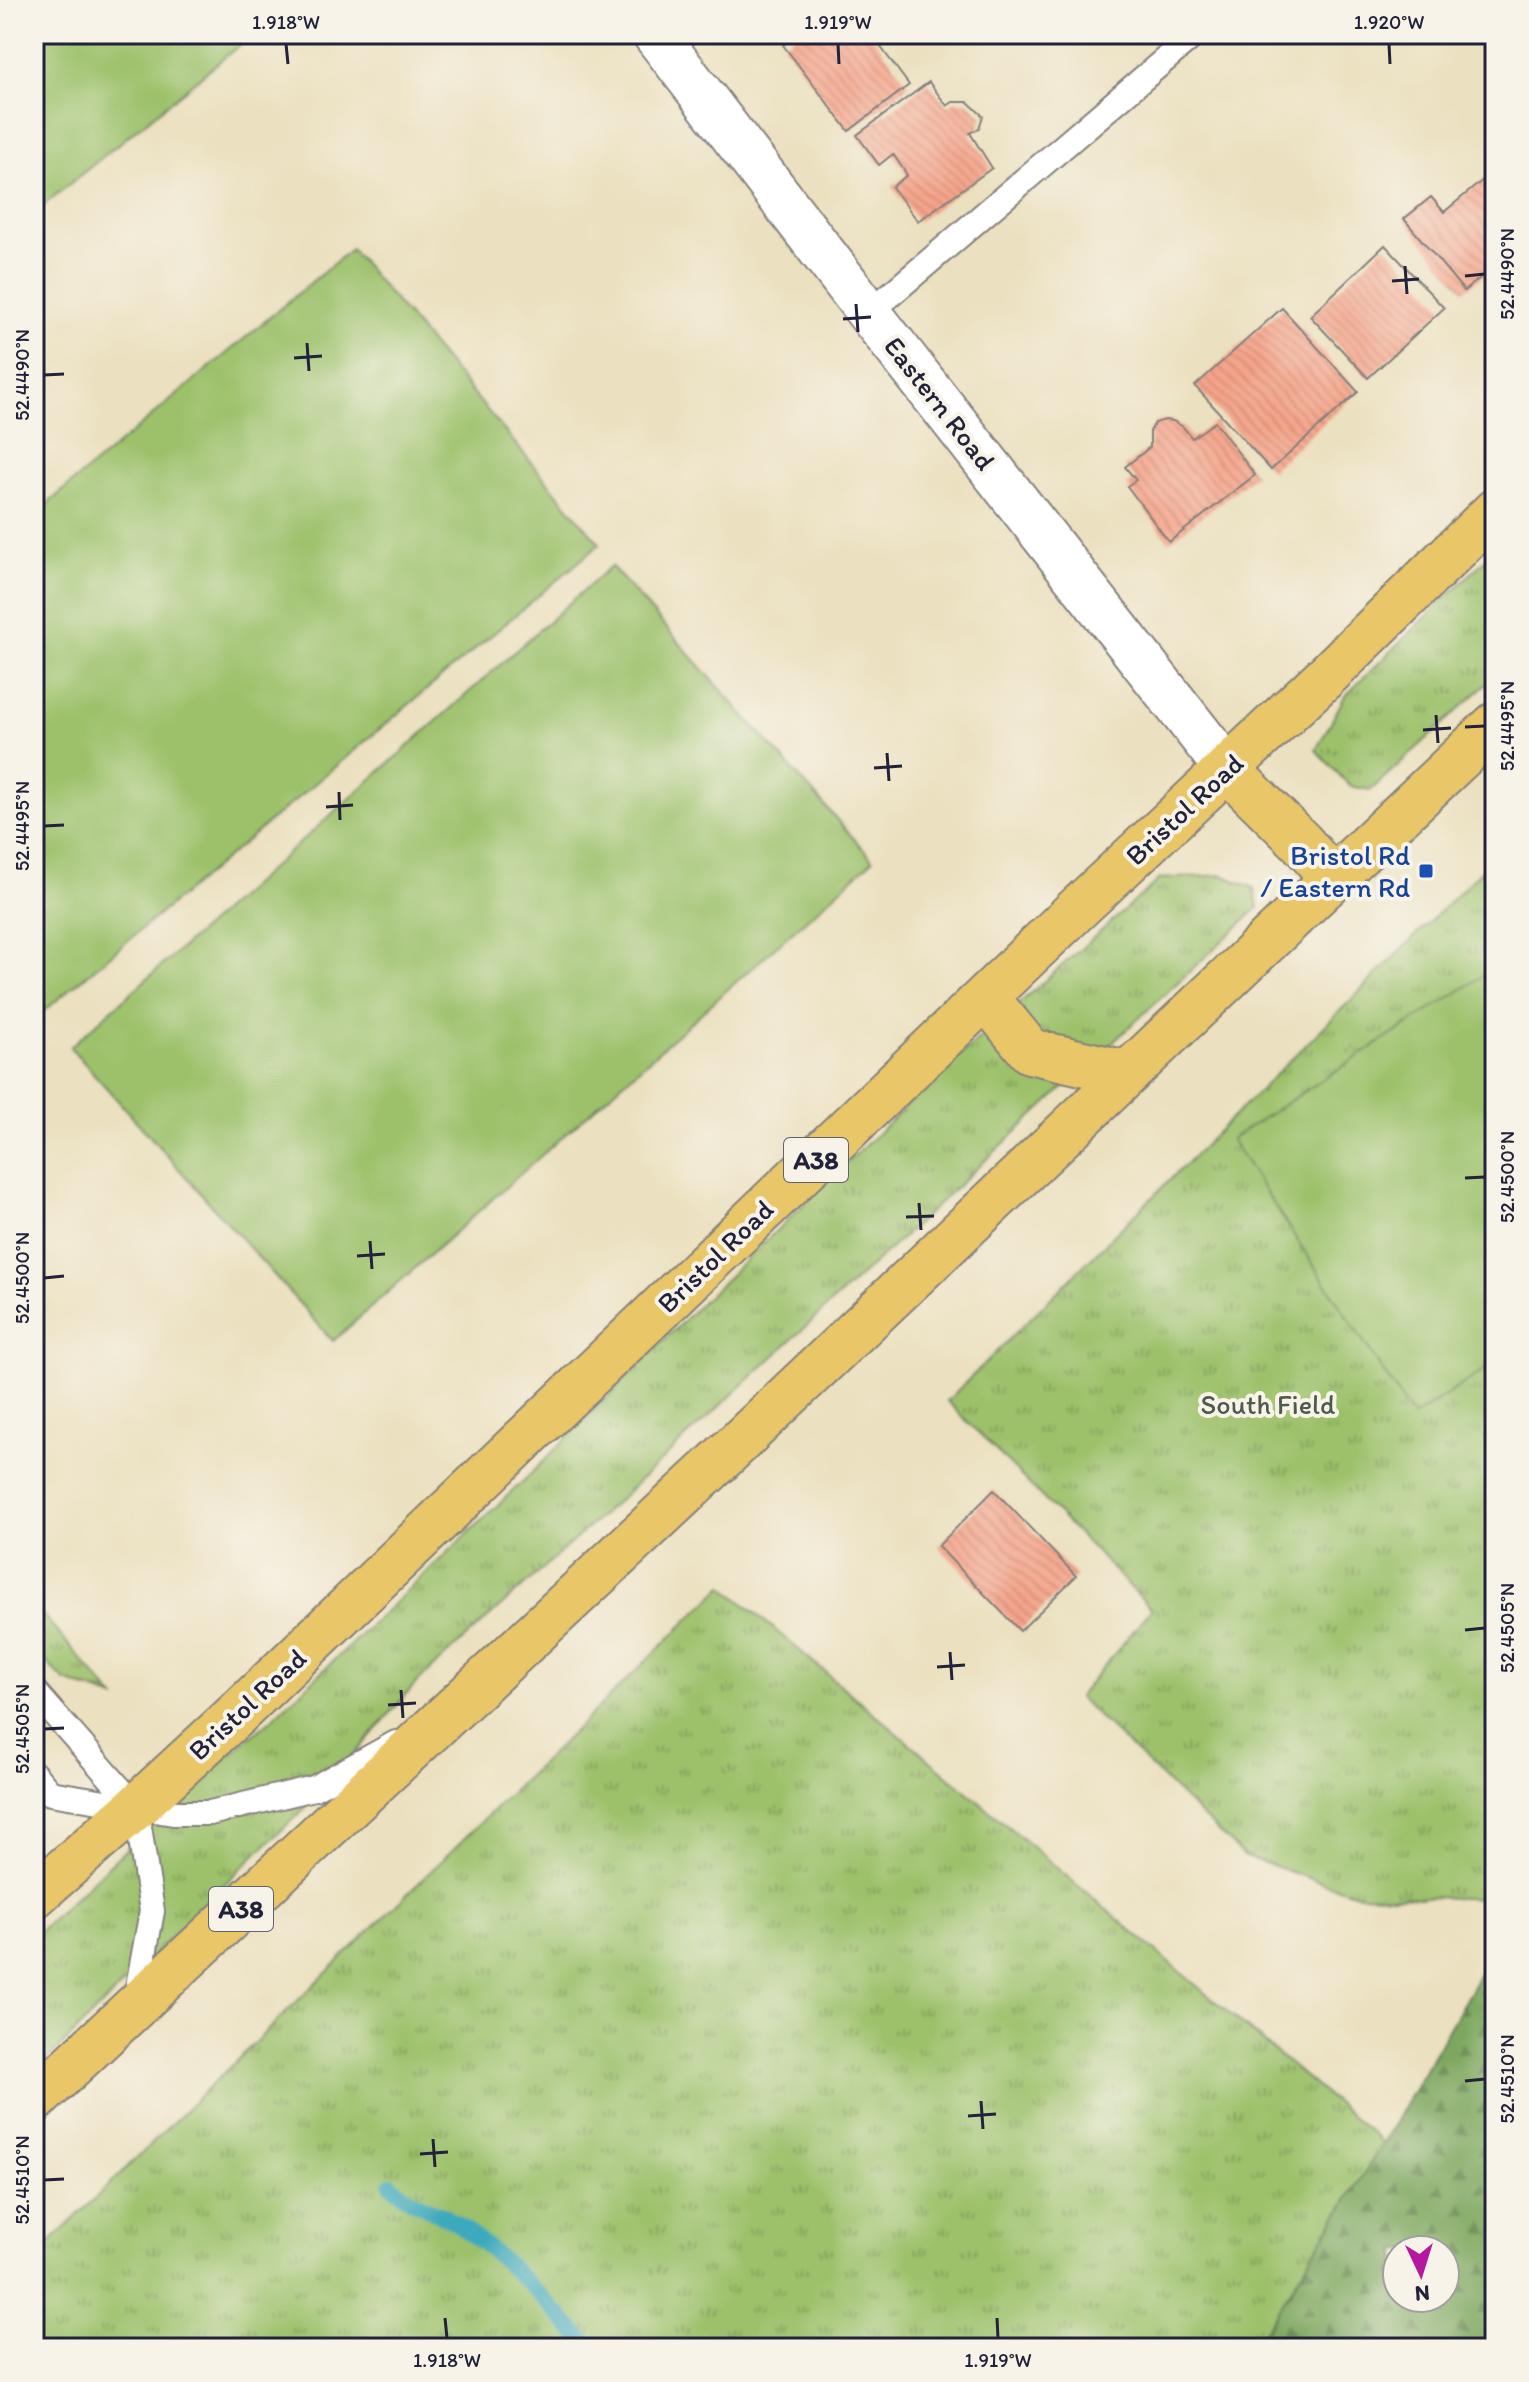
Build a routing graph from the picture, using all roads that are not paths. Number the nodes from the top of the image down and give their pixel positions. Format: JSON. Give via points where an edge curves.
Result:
{"nodes":[{"id":1,"x":655,"y":34,"type":"edge"},
{"id":2,"x":1195,"y":34,"type":"edge"},
{"id":3,"x":869,"y":313,"type":"junction"},
{"id":4,"x":1495,"y":511,"type":"edge"},
{"id":5,"x":1495,"y":725,"type":"edge"},
{"id":6,"x":1227,"y":769,"type":"junction"},
{"id":7,"x":1332,"y":878,"type":"junction"},
{"id":8,"x":986,"y":997,"type":"junction"},
{"id":9,"x":1126,"y":1073,"type":"junction"},
{"id":10,"x":34,"y":1691,"type":"edge"},
{"id":11,"x":447,"y":1715,"type":"junction"},
{"id":12,"x":34,"y":1774,"type":"edge"},
{"id":13,"x":136,"y":1807,"type":"junction"},
{"id":14,"x":34,"y":1896,"type":"edge"},
{"id":15,"x":134,"y":2005,"type":"junction"},
{"id":16,"x":34,"y":2101,"type":"edge"}],
"edges":[{"from":1,"to":3,"type":"street","name":"Eastern Road"},
{"from":2,"to":3,"type":"lane"},
{"from":3,"to":6,"type":"street","name":"Eastern Road"},
{"from":4,"to":6,"type":"highway","name":"Bristol Road","number":"A38"},
{"from":5,"to":7,"type":"highway","number":"A38"},
{"from":6,"to":7,"type":"highway"},
{"from":6,"to":8,"type":"highway","name":"Bristol Road","number":"A38"},
{"from":7,"to":9,"type":"highway","number":"A38"},
{"from":8,"to":9,"type":"highway","via":[[1030,1051]]},
{"from":8,"to":13,"type":"highway","name":"Bristol Road","number":"A38"},
{"from":9,"to":11,"type":"highway","number":"A38"},
{"from":10,"to":13,"type":"lane"},
{"from":11,"to":13,"type":"lane","via":[[314,1788],[291,1795],[210,1813]]},
{"from":11,"to":15,"type":"highway","number":"A38"},
{"from":12,"to":13,"type":"lane","via":[[50,1793]]},
{"from":13,"to":14,"type":"highway","name":"Bristol Road","number":"A38"},
{"from":13,"to":15,"type":"lane","via":[[152,1911]]},
{"from":15,"to":16,"type":"highway","number":"A38"}]}
